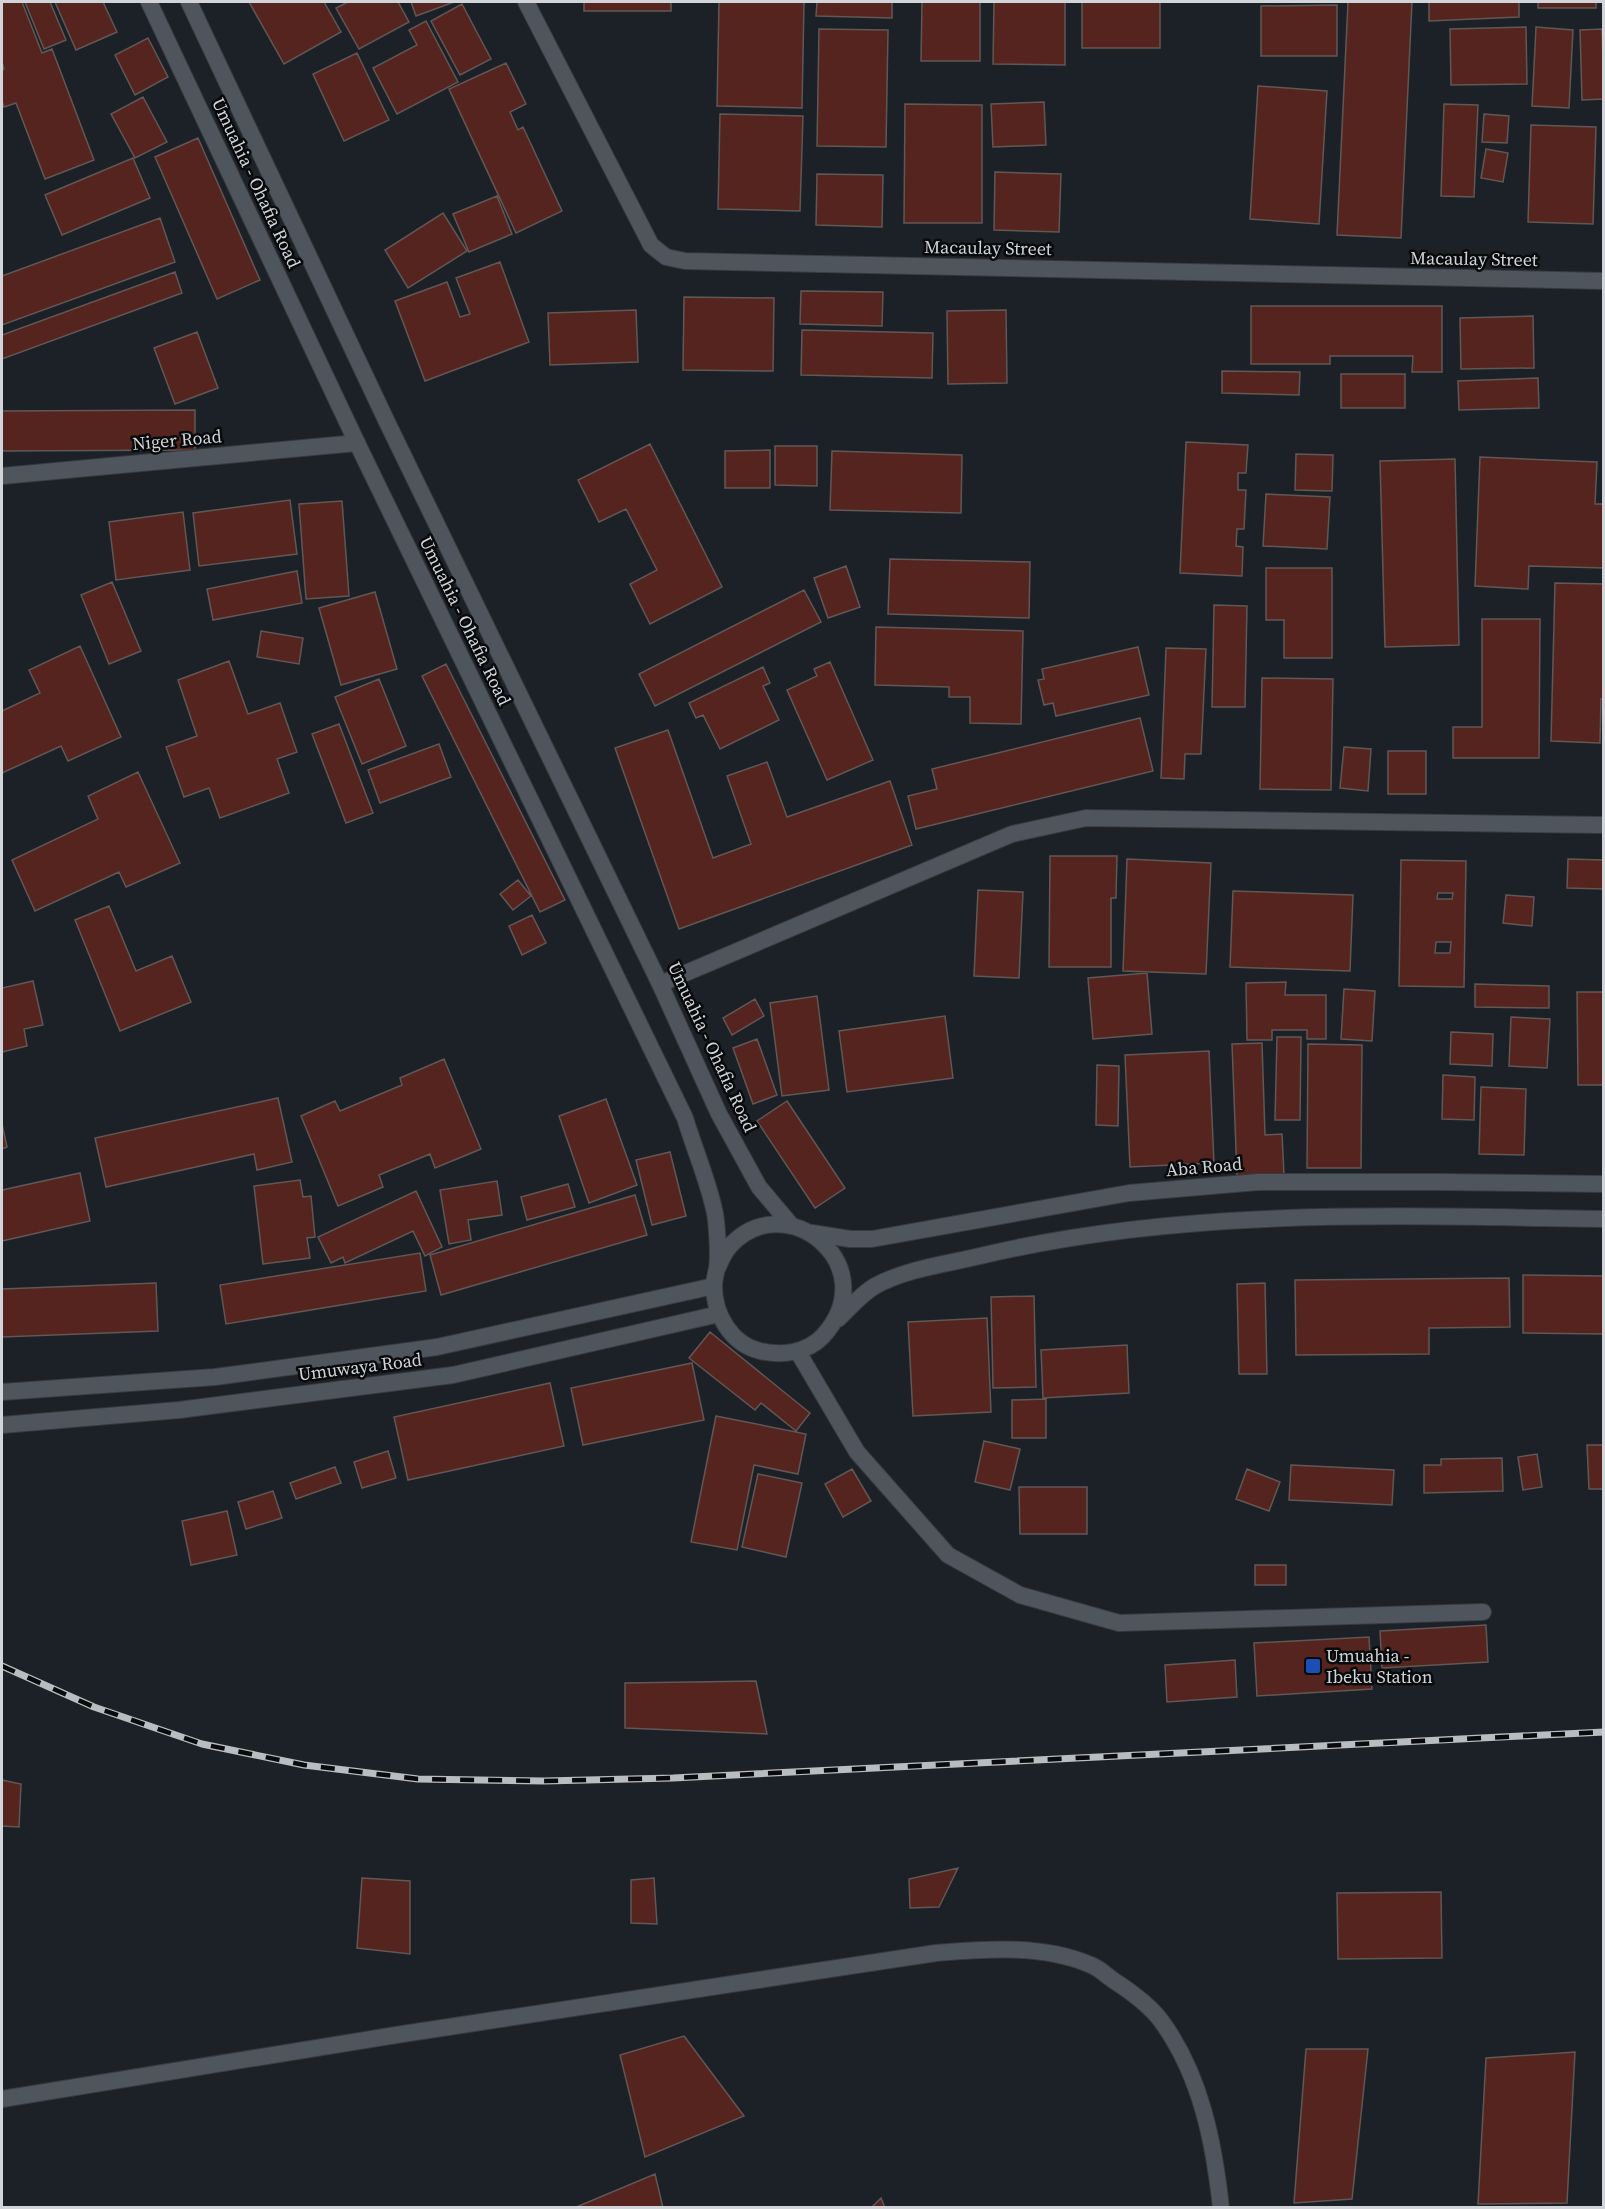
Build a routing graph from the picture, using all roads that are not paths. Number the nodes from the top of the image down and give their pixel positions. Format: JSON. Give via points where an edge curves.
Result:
{"nodes":[{"id":1,"x":149,"y":2,"type":"edge"},
{"id":2,"x":189,"y":2,"type":"edge"},
{"id":3,"x":526,"y":2,"type":"edge"},
{"id":4,"x":1604,"y":281,"type":"edge"},
{"id":5,"x":357,"y":443,"type":"junction"},
{"id":6,"x":2,"y":476,"type":"edge"},
{"id":7,"x":1604,"y":825,"type":"edge"},
{"id":8,"x":660,"y":984,"type":"junction"},
{"id":9,"x":1604,"y":1184,"type":"edge"},
{"id":10,"x":1604,"y":1219,"type":"edge"},
{"id":11,"x":791,"y":1226,"type":"junction"},
{"id":12,"x":812,"y":1233,"type":"junction"},
{"id":13,"x":718,"y":1267,"type":"junction"},
{"id":14,"x":714,"y":1286,"type":"junction"},
{"id":15,"x":719,"y":1314,"type":"junction"},
{"id":16,"x":833,"y":1324,"type":"junction"},
{"id":17,"x":798,"y":1352,"type":"junction"},
{"id":18,"x":2,"y":1392,"type":"edge"},
{"id":19,"x":2,"y":1425,"type":"edge"},
{"id":20,"x":1483,"y":1612,"type":"dead end"},
{"id":21,"x":2,"y":2099,"type":"edge"},
{"id":22,"x":1221,"y":2208,"type":"edge"}],
"edges":[{"from":1,"to":5,"type":"street","name":"Umuahia - Ohafia Road"},
{"from":2,"to":8,"type":"street","name":"Umuahia - Ohafia Road"},
{"from":3,"to":4,"type":"street","name":"Macaulay Street","via":[[651,245],[666,257],[685,261]]},
{"from":5,"to":6,"type":"street","name":"Niger Road"},
{"from":5,"to":13,"type":"street","name":"Umuahia - Ohafia Road","via":[[685,1118],[715,1210]]},
{"from":7,"to":8,"type":"street","via":[[1086,818],[1012,834]]},
{"from":8,"to":11,"type":"street","name":"Umuahia - Ohafia Road","via":[[719,1114],[759,1187]]},
{"from":9,"to":12,"type":"street","name":"Aba Road","via":[[1258,1182],[1129,1193],[872,1239]]},
{"from":10,"to":16,"type":"street","via":[[1259,1218],[1133,1228],[1004,1250],[901,1275],[874,1286]]},
{"from":11,"to":12,"type":"street"},
{"from":11,"to":13,"type":"street","via":[[768,1225],[747,1233],[729,1247]]},
{"from":12,"to":16,"type":"street","via":[[828,1247],[838,1264],[843,1285],[841,1306]]},
{"from":13,"to":14,"type":"street"},
{"from":14,"to":15,"type":"street"},
{"from":14,"to":18,"type":"street","name":"Umuwaya Road","via":[[437,1347],[215,1377]]},
{"from":15,"to":17,"type":"street","via":[[732,1334],[751,1349],[774,1354]]},
{"from":15,"to":19,"type":"street","name":"Umuwaya Road","via":[[453,1374],[179,1410]]},
{"from":16,"to":17,"type":"street","via":[[818,1341]]},
{"from":17,"to":20,"type":"street","via":[[857,1452],[948,1555],[1020,1595],[1119,1623]]},
{"from":21,"to":22,"type":"street","via":[[936,1953],[997,1948],[1048,1953],[1091,1965],[1131,1991],[1161,2020],[1183,2058],[1202,2105],[1216,2160]]}]}
